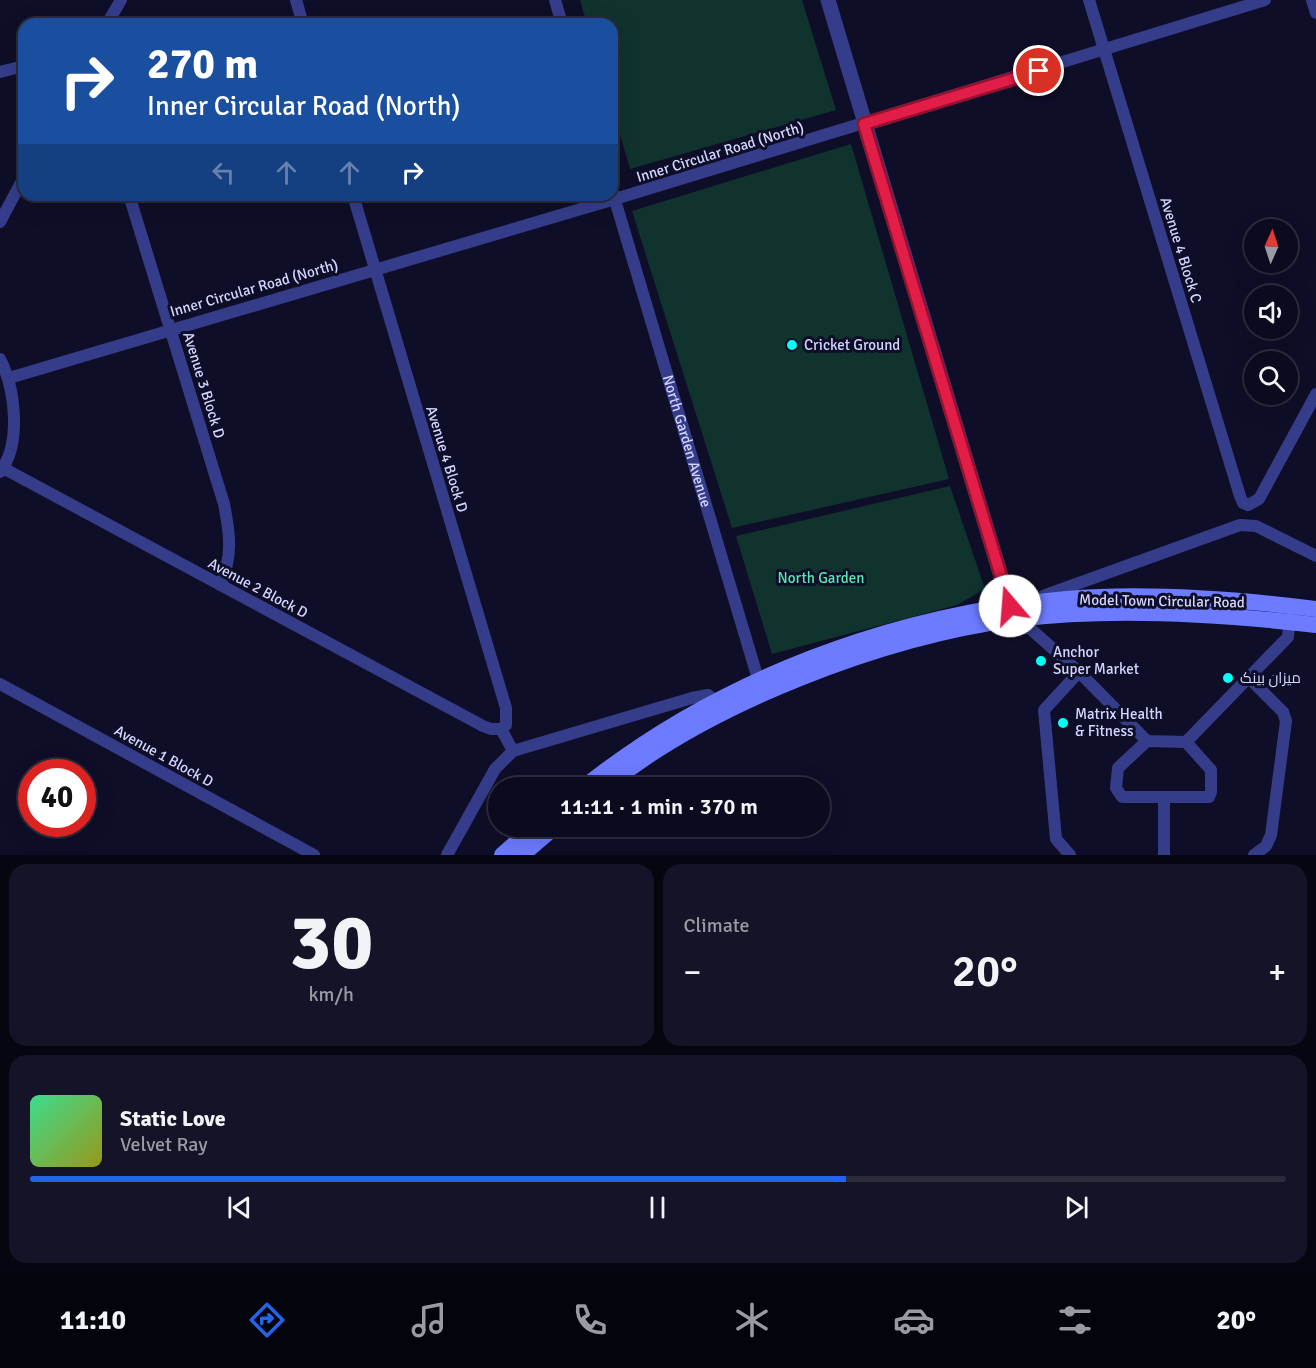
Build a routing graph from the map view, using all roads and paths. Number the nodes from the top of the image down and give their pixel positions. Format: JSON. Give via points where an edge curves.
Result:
{"nodes":[{"id":1,"x":120,"y":0,"type":"edge"},
{"id":2,"x":296,"y":0,"type":"edge"},
{"id":3,"x":555,"y":0,"type":"edge"},
{"id":4,"x":828,"y":0,"type":"edge"},
{"id":5,"x":1089,"y":0,"type":"edge"},
{"id":6,"x":1265,"y":0,"type":"edge"},
{"id":7,"x":1312,"y":0,"type":"edge"},
{"id":8,"x":1316,"y":13,"type":"edge"},
{"id":9,"x":110,"y":18,"type":"edge"},
{"id":10,"x":301,"y":18,"type":"edge"},
{"id":11,"x":560,"y":18,"type":"edge"},
{"id":12,"x":1105,"y":51,"type":"junction"},
{"id":13,"x":18,"y":68,"type":"edge"},
{"id":14,"x":0,"y":72,"type":"edge"},
{"id":15,"x":864,"y":124,"type":"junction"},
{"id":16,"x":18,"y":188,"type":"edge"},
{"id":17,"x":618,"y":194,"type":"edge"},
{"id":18,"x":131,"y":201,"type":"edge"},
{"id":19,"x":355,"y":201,"type":"edge"},
{"id":20,"x":593,"y":201,"type":"edge"},
{"id":21,"x":615,"y":201,"type":"edge"},
{"id":22,"x":0,"y":222,"type":"edge"},
{"id":23,"x":375,"y":268,"type":"junction"},
{"id":24,"x":171,"y":328,"type":"junction"},
{"id":25,"x":0,"y":359,"type":"edge"},
{"id":26,"x":9,"y":378,"type":"junction"},
{"id":27,"x":1316,"y":394,"type":"edge"},
{"id":28,"x":2,"y":470,"type":"edge"},
{"id":29,"x":1248,"y":505,"type":"junction"},
{"id":30,"x":1249,"y":524,"type":"junction"},
{"id":31,"x":1316,"y":556,"type":"edge"},
{"id":32,"x":220,"y":585,"type":"junction"},
{"id":33,"x":1316,"y":609,"type":"edge"},
{"id":34,"x":1014,"y":613,"type":"junction"},
{"id":35,"x":1290,"y":614,"type":"junction"},
{"id":36,"x":1316,"y":625,"type":"edge"},
{"id":37,"x":1079,"y":672,"type":"junction"},
{"id":38,"x":1248,"y":678,"type":"junction"},
{"id":39,"x":0,"y":684,"type":"edge"},
{"id":40,"x":760,"y":686,"type":"junction"},
{"id":41,"x":716,"y":701,"type":"junction"},
{"id":42,"x":501,"y":729,"type":"junction"},
{"id":43,"x":1147,"y":741,"type":"junction"},
{"id":44,"x":1186,"y":742,"type":"junction"},
{"id":45,"x":513,"y":751,"type":"junction"},
{"id":46,"x":598,"y":777,"type":"edge"},
{"id":47,"x":620,"y":777,"type":"edge"},
{"id":48,"x":1164,"y":799,"type":"junction"},
{"id":49,"x":522,"y":837,"type":"edge"},
{"id":50,"x":543,"y":837,"type":"edge"},
{"id":51,"x":314,"y":855,"type":"edge"},
{"id":52,"x":447,"y":855,"type":"edge"},
{"id":53,"x":502,"y":855,"type":"edge"},
{"id":54,"x":522,"y":855,"type":"edge"},
{"id":55,"x":1070,"y":855,"type":"edge"},
{"id":56,"x":1164,"y":855,"type":"edge"},
{"id":57,"x":1254,"y":855,"type":"edge"}],
"edges":[{"from":1,"to":9,"type":"street"},
{"from":2,"to":10,"type":"street"},
{"from":3,"to":11,"type":"street"},
{"from":4,"to":15,"type":"street"},
{"from":5,"to":12,"type":"street","name":"Avenue 4 Block C"},
{"from":6,"to":12,"type":"street","name":"Inner Circular Road (North)"},
{"from":7,"to":8,"type":"street"},
{"from":12,"to":15,"type":"street","name":"Inner Circular Road (North)"},
{"from":12,"to":29,"type":"street","name":"Avenue 4 Block C","via":[[1240,496]]},
{"from":13,"to":14,"type":"street"},
{"from":15,"to":17,"type":"street","name":"Inner Circular Road (North)"},
{"from":15,"to":34,"type":"street"},
{"from":16,"to":22,"type":"street"},
{"from":18,"to":24,"type":"street","name":"Avenue 3 Block D"},
{"from":19,"to":23,"type":"street","name":"Avenue 4 Block D"},
{"from":20,"to":23,"type":"street","name":"Inner Circular Road (North)"},
{"from":21,"to":40,"type":"street","name":"North Garden Avenue"},
{"from":23,"to":24,"type":"street","name":"Inner Circular Road (North)"},
{"from":23,"to":42,"type":"street","name":"Avenue 4 Block D","via":[[506,708],[506,725]]},
{"from":24,"to":26,"type":"street","name":"Inner Circular Road (North)"},
{"from":24,"to":32,"type":"street","name":"Avenue 3 Block D","via":[[228,524],[230,557]]},
{"from":25,"to":26,"type":"street"},
{"from":26,"to":28,"type":"street","via":[[14,418]]},
{"from":27,"to":29,"type":"street","via":[[1259,500]]},
{"from":28,"to":32,"type":"street","name":"Avenue 2 Block D"},
{"from":29,"to":30,"type":"street"},
{"from":30,"to":31,"type":"street"},
{"from":30,"to":34,"type":"street"},
{"from":32,"to":42,"type":"street","name":"Avenue 2 Block D","via":[[483,726]]},
{"from":33,"to":35,"type":"main road","name":"Model Town Circular Road"},
{"from":34,"to":35,"type":"main road","name":"Model Town Circular Road","via":[[1108,597]]},
{"from":34,"to":37,"type":"street"},
{"from":34,"to":40,"type":"main road","name":"Model Town Circular Road","via":[[909,627],[871,638]]},
{"from":35,"to":36,"type":"main road","name":"Model Town Circular Road"},
{"from":35,"to":38,"type":"street","via":[[1287,637]]},
{"from":37,"to":43,"type":"street"},
{"from":37,"to":55,"type":"street","via":[[1044,710],[1056,839]]},
{"from":38,"to":44,"type":"street"},
{"from":38,"to":57,"type":"street","via":[[1283,712],[1286,721],[1271,835],[1266,846]]},
{"from":39,"to":51,"type":"street","name":"Avenue 1 Block D"},
{"from":40,"to":41,"type":"main road","name":"Model Town Circular Road"},
{"from":40,"to":47,"type":"main road","name":"Model Town Circular Road"},
{"from":41,"to":45,"type":"street","via":[[708,695],[692,698]]},
{"from":41,"to":46,"type":"main road","name":"Model Town Circular Road","via":[[664,730]]},
{"from":42,"to":45,"type":"street"},
{"from":43,"to":44,"type":"street"},
{"from":43,"to":48,"type":"street","via":[[1118,768],[1116,788],[1127,799]]},
{"from":44,"to":48,"type":"street","via":[[1211,770],[1211,792],[1204,799]]},
{"from":45,"to":52,"type":"street","via":[[495,769]]},
{"from":48,"to":56,"type":"street"},
{"from":49,"to":53,"type":"main road"},
{"from":50,"to":54,"type":"main road"}]}
